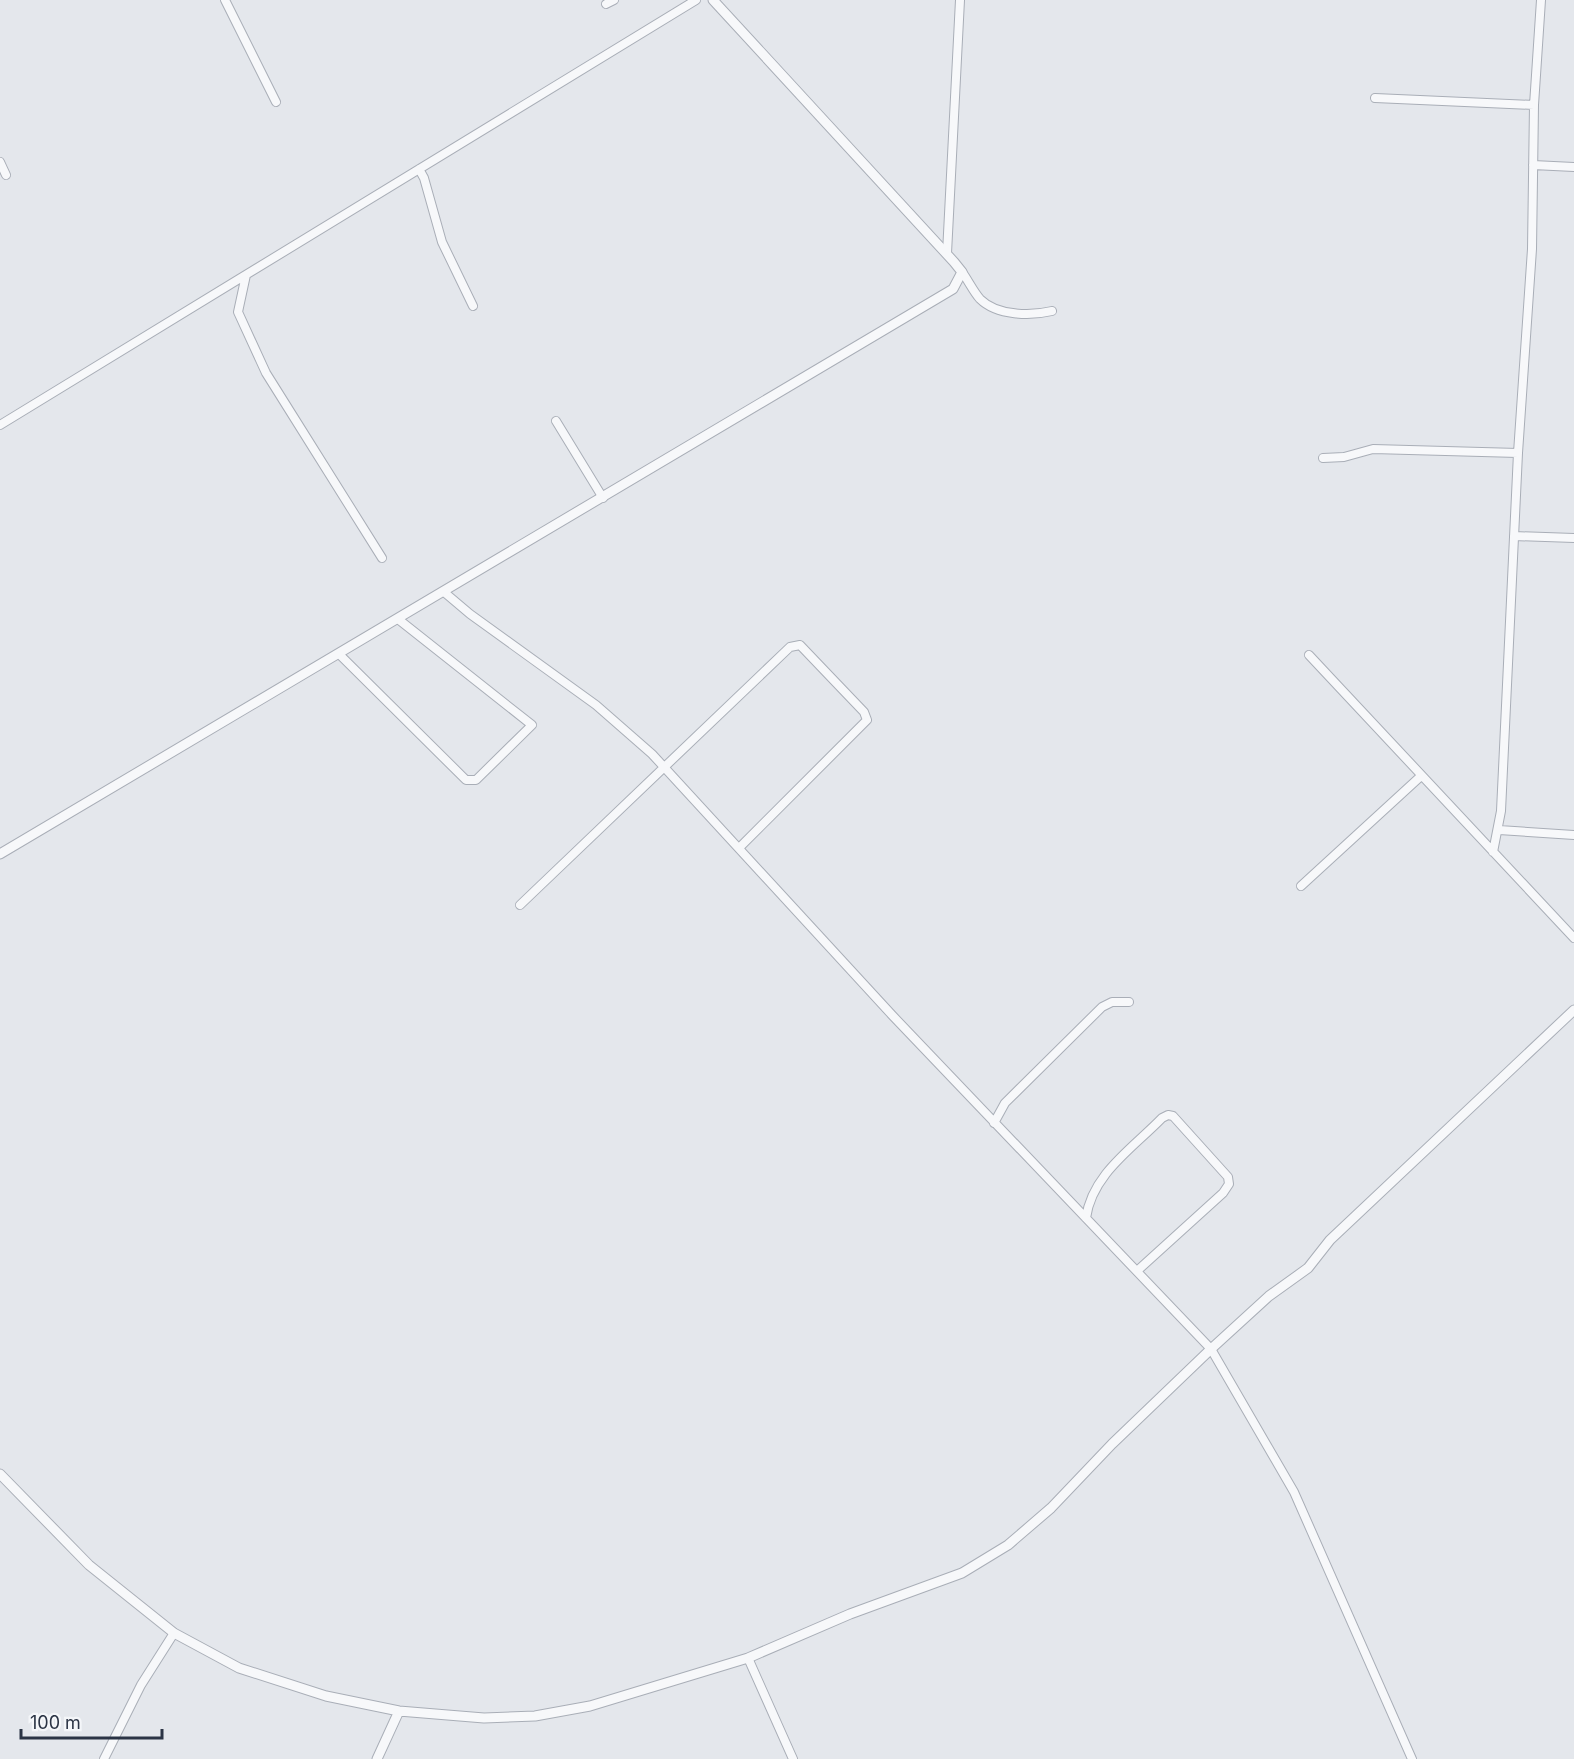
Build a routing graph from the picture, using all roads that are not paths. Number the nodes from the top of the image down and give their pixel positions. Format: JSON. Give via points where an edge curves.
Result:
{"nodes":[{"id":1,"x":225,"y":0,"type":"edge"},
{"id":2,"x":614,"y":0,"type":"edge"},
{"id":3,"x":696,"y":0,"type":"edge"},
{"id":4,"x":713,"y":0,"type":"edge"},
{"id":5,"x":960,"y":0,"type":"edge"},
{"id":6,"x":1541,"y":0,"type":"edge"},
{"id":7,"x":606,"y":4,"type":"dead end"},
{"id":8,"x":1375,"y":98,"type":"dead end"},
{"id":9,"x":276,"y":102,"type":"dead end"},
{"id":10,"x":1534,"y":105,"type":"junction"},
{"id":11,"x":0,"y":162,"type":"edge"},
{"id":12,"x":1533,"y":165,"type":"junction"},
{"id":13,"x":1574,"y":167,"type":"edge"},
{"id":14,"x":419,"y":169,"type":"junction"},
{"id":15,"x":6,"y":175,"type":"dead end"},
{"id":16,"x":947,"y":253,"type":"junction"},
{"id":17,"x":962,"y":272,"type":"junction"},
{"id":18,"x":246,"y":275,"type":"junction"},
{"id":19,"x":473,"y":306,"type":"dead end"},
{"id":20,"x":1053,"y":311,"type":"dead end"},
{"id":21,"x":556,"y":421,"type":"dead end"},
{"id":22,"x":0,"y":425,"type":"edge"},
{"id":23,"x":1518,"y":453,"type":"junction"},
{"id":24,"x":1323,"y":458,"type":"dead end"},
{"id":25,"x":603,"y":498,"type":"junction"},
{"id":26,"x":1514,"y":536,"type":"junction"},
{"id":27,"x":1574,"y":538,"type":"edge"},
{"id":28,"x":382,"y":558,"type":"dead end"},
{"id":29,"x":444,"y":592,"type":"junction"},
{"id":30,"x":398,"y":620,"type":"junction"},
{"id":31,"x":339,"y":654,"type":"junction"},
{"id":32,"x":1309,"y":655,"type":"dead end"},
{"id":33,"x":663,"y":767,"type":"junction"},
{"id":34,"x":1421,"y":776,"type":"junction"},
{"id":35,"x":1499,"y":830,"type":"junction"},
{"id":36,"x":1574,"y":835,"type":"edge"},
{"id":37,"x":739,"y":848,"type":"junction"},
{"id":38,"x":1493,"y":852,"type":"junction"},
{"id":39,"x":0,"y":854,"type":"edge"},
{"id":40,"x":1301,"y":886,"type":"dead end"},
{"id":41,"x":520,"y":905,"type":"dead end"},
{"id":42,"x":1574,"y":938,"type":"edge"},
{"id":43,"x":1129,"y":1002,"type":"dead end"},
{"id":44,"x":1574,"y":1010,"type":"edge"},
{"id":45,"x":994,"y":1123,"type":"junction"},
{"id":46,"x":1086,"y":1218,"type":"junction"},
{"id":47,"x":1137,"y":1271,"type":"junction"},
{"id":48,"x":1211,"y":1350,"type":"junction"},
{"id":49,"x":0,"y":1474,"type":"edge"},
{"id":50,"x":174,"y":1633,"type":"junction"},
{"id":51,"x":748,"y":1658,"type":"junction"},
{"id":52,"x":399,"y":1711,"type":"junction"},
{"id":53,"x":104,"y":1759,"type":"edge"},
{"id":54,"x":376,"y":1759,"type":"edge"},
{"id":55,"x":793,"y":1759,"type":"edge"},
{"id":56,"x":1412,"y":1759,"type":"edge"}],
"edges":[{"from":1,"to":9,"type":"street"},
{"from":2,"to":7,"type":"street"},
{"from":3,"to":14,"type":"street"},
{"from":4,"to":16,"type":"street"},
{"from":5,"to":16,"type":"street"},
{"from":6,"to":10,"type":"street"},
{"from":8,"to":10,"type":"street"},
{"from":10,"to":12,"type":"street"},
{"from":11,"to":15,"type":"street"},
{"from":12,"to":13,"type":"street"},
{"from":12,"to":23,"type":"street","via":[[1532,249]]},
{"from":14,"to":18,"type":"street"},
{"from":14,"to":19,"type":"street","via":[[442,242]]},
{"from":16,"to":17,"type":"street"},
{"from":17,"to":20,"type":"street","via":[[979,297],[994,308],[1032,313]]},
{"from":17,"to":25,"type":"street","via":[[946,295]]},
{"from":18,"to":22,"type":"street"},
{"from":18,"to":28,"type":"street","via":[[238,312],[250,341]]},
{"from":21,"to":25,"type":"street"},
{"from":23,"to":24,"type":"street","via":[[1373,449]]},
{"from":23,"to":26,"type":"street"},
{"from":25,"to":29,"type":"street"},
{"from":26,"to":27,"type":"street"},
{"from":26,"to":35,"type":"street"},
{"from":29,"to":30,"type":"street"},
{"from":29,"to":33,"type":"street","via":[[603,711]]},
{"from":30,"to":31,"type":"street"},
{"from":30,"to":31,"type":"street","via":[[532,725],[476,780],[466,780]]},
{"from":31,"to":39,"type":"street"},
{"from":32,"to":34,"type":"street"},
{"from":33,"to":37,"type":"street"},
{"from":33,"to":37,"type":"street","via":[[790,646],[800,645],[816,660],[867,720]]},
{"from":33,"to":41,"type":"street"},
{"from":34,"to":38,"type":"street"},
{"from":34,"to":40,"type":"street"},
{"from":35,"to":36,"type":"street"},
{"from":35,"to":38,"type":"street"},
{"from":37,"to":45,"type":"street"},
{"from":38,"to":42,"type":"street"},
{"from":43,"to":45,"type":"street","via":[[1112,1002],[1102,1007],[1005,1103]]},
{"from":44,"to":48,"type":"street","via":[[1330,1240],[1308,1268],[1269,1296]]},
{"from":45,"to":46,"type":"street"},
{"from":46,"to":47,"type":"street"},
{"from":46,"to":47,"type":"street","via":[[1100,1180],[1162,1118],[1173,1116],[1228,1177],[1228,1185]]},
{"from":47,"to":48,"type":"street"},
{"from":48,"to":51,"type":"street","via":[[1051,1508],[1008,1545],[962,1573],[850,1614]]},
{"from":48,"to":56,"type":"street","via":[[1294,1492]]},
{"from":49,"to":50,"type":"street","via":[[90,1565]]},
{"from":50,"to":52,"type":"street","via":[[239,1668],[326,1696]]},
{"from":50,"to":53,"type":"street","via":[[141,1684]]},
{"from":51,"to":52,"type":"street","via":[[590,1706],[535,1716],[484,1718]]},
{"from":51,"to":55,"type":"street"},
{"from":52,"to":54,"type":"street"}]}
